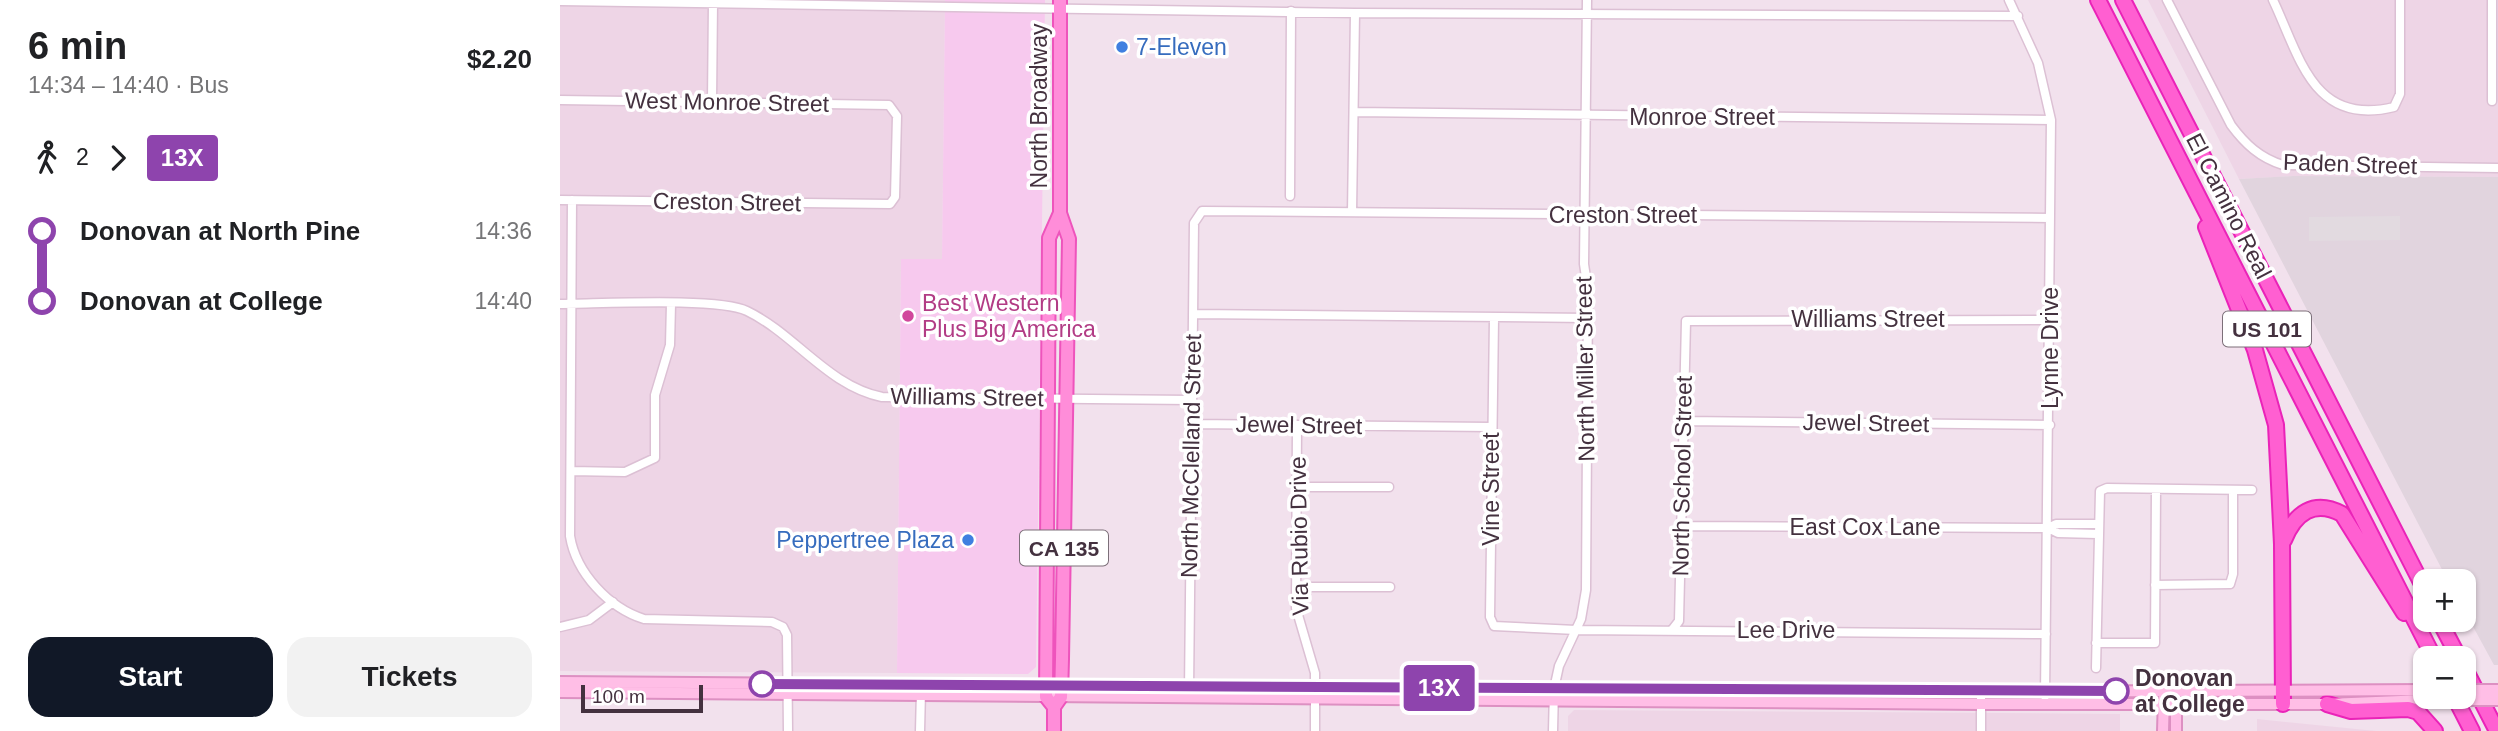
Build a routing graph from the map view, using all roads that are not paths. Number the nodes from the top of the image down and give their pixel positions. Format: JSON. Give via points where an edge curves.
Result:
{"nodes":[{"id":1,"x":1587,"y":0,"type":"edge"},
{"id":2,"x":2009,"y":0,"type":"edge"},
{"id":3,"x":2098,"y":0,"type":"edge"},
{"id":4,"x":2123,"y":0,"type":"edge"},
{"id":5,"x":2167,"y":0,"type":"edge"},
{"id":6,"x":2273,"y":0,"type":"edge"},
{"id":7,"x":2400,"y":0,"type":"edge"},
{"id":8,"x":2492,"y":0,"type":"edge"},
{"id":9,"x":560,"y":1,"type":"edge"},
{"id":10,"x":713,"y":2,"type":"junction"},
{"id":11,"x":898,"y":3,"type":"edge"},
{"id":12,"x":1060,"y":3,"type":"edge"},
{"id":13,"x":1291,"y":12,"type":"junction"},
{"id":14,"x":1355,"y":13,"type":"junction"},
{"id":15,"x":1587,"y":15,"type":"junction"},
{"id":16,"x":2018,"y":16,"type":"junction"},
{"id":17,"x":560,"y":100,"type":"edge"},
{"id":18,"x":712,"y":101,"type":"junction"},
{"id":19,"x":2491,"y":101,"type":"dead end"},
{"id":20,"x":1354,"y":112,"type":"junction"},
{"id":21,"x":1586,"y":116,"type":"junction"},
{"id":22,"x":2051,"y":120,"type":"junction"},
{"id":23,"x":2498,"y":168,"type":"edge"},
{"id":24,"x":2197,"y":195,"type":"junction"},
{"id":25,"x":1290,"y":196,"type":"dead end"},
{"id":26,"x":560,"y":200,"type":"edge"},
{"id":27,"x":572,"y":200,"type":"junction"},
{"id":28,"x":893,"y":201,"type":"joint"},
{"id":29,"x":1352,"y":212,"type":"junction"},
{"id":30,"x":1060,"y":213,"type":"junction"},
{"id":31,"x":1197,"y":215,"type":"joint"},
{"id":32,"x":1584,"y":215,"type":"junction"},
{"id":33,"x":2050,"y":218,"type":"junction"},
{"id":34,"x":560,"y":304,"type":"edge"},
{"id":35,"x":571,"y":304,"type":"junction"},
{"id":36,"x":671,"y":304,"type":"junction"},
{"id":37,"x":1193,"y":314,"type":"junction"},
{"id":38,"x":1494,"y":318,"type":"junction"},
{"id":39,"x":1588,"y":318,"type":"junction"},
{"id":40,"x":2050,"y":320,"type":"junction"},
{"id":41,"x":1686,"y":321,"type":"joint"},
{"id":42,"x":1050,"y":399,"type":"junction"},
{"id":43,"x":1066,"y":399,"type":"junction"},
{"id":44,"x":1191,"y":400,"type":"junction"},
{"id":45,"x":1683,"y":421,"type":"junction"},
{"id":46,"x":1191,"y":424,"type":"junction"},
{"id":47,"x":1297,"y":425,"type":"junction"},
{"id":48,"x":2050,"y":425,"type":"junction"},
{"id":49,"x":1491,"y":427,"type":"junction"},
{"id":50,"x":571,"y":471,"type":"junction"},
{"id":51,"x":1296,"y":487,"type":"junction"},
{"id":52,"x":1389,"y":487,"type":"dead end"},
{"id":53,"x":2156,"y":489,"type":"junction"},
{"id":54,"x":2234,"y":490,"type":"junction"},
{"id":55,"x":2252,"y":490,"type":"dead end"},
{"id":56,"x":1683,"y":526,"type":"junction"},
{"id":57,"x":2048,"y":528,"type":"junction"},
{"id":58,"x":2097,"y":529,"type":"junction"},
{"id":59,"x":2282,"y":544,"type":"junction"},
{"id":60,"x":2414,"y":569,"type":"edge"},
{"id":61,"x":2155,"y":585,"type":"junction"},
{"id":62,"x":1296,"y":587,"type":"junction"},
{"id":63,"x":1390,"y":587,"type":"dead end"},
{"id":64,"x":613,"y":602,"type":"junction"},
{"id":65,"x":560,"y":627,"type":"edge"},
{"id":66,"x":1527,"y":629,"type":"joint"},
{"id":67,"x":1576,"y":630,"type":"junction"},
{"id":68,"x":1672,"y":630,"type":"junction"},
{"id":69,"x":2046,"y":634,"type":"junction"},
{"id":70,"x":2424,"y":640,"type":"junction"},
{"id":71,"x":2096,"y":643,"type":"junction"},
{"id":72,"x":2427,"y":646,"type":"edge"},
{"id":73,"x":2096,"y":668,"type":"dead end"},
{"id":74,"x":560,"y":682,"type":"edge"},
{"id":75,"x":788,"y":689,"type":"junction"},
{"id":76,"x":921,"y":690,"type":"junction"},
{"id":77,"x":2476,"y":690,"type":"edge"},
{"id":78,"x":2476,"y":690,"type":"edge"},
{"id":79,"x":2498,"y":690,"type":"edge"},
{"id":80,"x":2164,"y":691,"type":"junction"},
{"id":81,"x":2177,"y":691,"type":"junction"},
{"id":82,"x":560,"y":692,"type":"edge"},
{"id":83,"x":1189,"y":692,"type":"junction"},
{"id":84,"x":1981,"y":692,"type":"junction"},
{"id":85,"x":1315,"y":693,"type":"junction"},
{"id":86,"x":2413,"y":693,"type":"edge"},
{"id":87,"x":1054,"y":694,"type":"junction"},
{"id":88,"x":2413,"y":694,"type":"edge"},
{"id":89,"x":1553,"y":695,"type":"junction"},
{"id":90,"x":2283,"y":697,"type":"junction"},
{"id":91,"x":2045,"y":698,"type":"junction"},
{"id":92,"x":2476,"y":698,"type":"edge"},
{"id":93,"x":2498,"y":700,"type":"edge"},
{"id":94,"x":1981,"y":704,"type":"junction"},
{"id":95,"x":2164,"y":704,"type":"junction"},
{"id":96,"x":2176,"y":704,"type":"junction"},
{"id":97,"x":2327,"y":705,"type":"junction"},
{"id":98,"x":2461,"y":709,"type":"edge"},
{"id":99,"x":788,"y":731,"type":"edge"},
{"id":100,"x":920,"y":731,"type":"edge"},
{"id":101,"x":1054,"y":731,"type":"edge"},
{"id":102,"x":1315,"y":731,"type":"edge"},
{"id":103,"x":1553,"y":731,"type":"edge"},
{"id":104,"x":1981,"y":731,"type":"edge"},
{"id":105,"x":2163,"y":731,"type":"edge"},
{"id":106,"x":2176,"y":731,"type":"edge"},
{"id":107,"x":2435,"y":731,"type":"edge"},
{"id":108,"x":2472,"y":731,"type":"edge"},
{"id":109,"x":2497,"y":731,"type":"edge"}],
"edges":[{"from":1,"to":15,"type":"street","name":"North Miller Street"},
{"from":2,"to":16,"type":"street","name":"Lynne Drive"},
{"from":3,"to":24,"type":"highway","name":"El Camino Real","number":"US 101"},
{"from":4,"to":60,"type":"highway","name":"El Camino Real","number":"US 101"},
{"from":5,"to":23,"type":"street","name":"Paden Street","via":[[2231,125],[2268,161],[2283,165]]},
{"from":6,"to":7,"type":"street","via":[[2321,95],[2345,107],[2394,107],[2400,94]]},
{"from":8,"to":19,"type":"street"},
{"from":9,"to":10,"type":"street"},
{"from":10,"to":11,"type":"street"},
{"from":10,"to":18,"type":"street"},
{"from":11,"to":12,"type":"street"},
{"from":12,"to":13,"type":"street"},
{"from":12,"to":30,"type":"main road","name":"North Broadway","number":"CA 135"},
{"from":13,"to":14,"type":"street"},
{"from":13,"to":25,"type":"street"},
{"from":14,"to":15,"type":"street"},
{"from":14,"to":20,"type":"street"},
{"from":15,"to":16,"type":"street"},
{"from":15,"to":21,"type":"street","name":"North Miller Street"},
{"from":16,"to":22,"type":"street","name":"Lynne Drive","via":[[2038,62]]},
{"from":17,"to":18,"type":"street","name":"West Monroe Street"},
{"from":18,"to":28,"type":"street","name":"West Monroe Street","via":[[893,107],[897,116]]},
{"from":20,"to":21,"type":"street","name":"Monroe Street"},
{"from":20,"to":29,"type":"street"},
{"from":21,"to":22,"type":"street","name":"Monroe Street"},
{"from":21,"to":32,"type":"street","name":"North Miller Street"},
{"from":22,"to":33,"type":"street","name":"Lynne Drive"},
{"from":24,"to":59,"type":"highway","via":[[2208,237],[2268,387],[2280,455]]},
{"from":24,"to":70,"type":"highway","name":"El Camino Real","number":"US 101"},
{"from":26,"to":27,"type":"street","name":"Creston Street"},
{"from":27,"to":28,"type":"street","name":"Creston Street"},
{"from":27,"to":35,"type":"street"},
{"from":29,"to":31,"type":"street","name":"Creston Street","via":[[1206,210]]},
{"from":29,"to":32,"type":"street","name":"Creston Street"},
{"from":30,"to":42,"type":"main road","name":"North Broadway","number":"CA 135","via":[[1049,238]]},
{"from":30,"to":43,"type":"main road","name":"North Broadway","number":"CA 135","via":[[1069,239]]},
{"from":31,"to":37,"type":"street","name":"North McClelland Street"},
{"from":32,"to":33,"type":"street","name":"Creston Street"},
{"from":32,"to":39,"type":"street","name":"North Miller Street"},
{"from":33,"to":40,"type":"street","name":"Lynne Drive"},
{"from":34,"to":35,"type":"street","name":"Williams Street"},
{"from":35,"to":36,"type":"street","name":"Williams Street"},
{"from":35,"to":50,"type":"street"},
{"from":36,"to":42,"type":"street","name":"Williams Street","via":[[745,309],[843,381],[876,396]]},
{"from":36,"to":50,"type":"street","via":[[670,345],[655,395],[655,458],[625,472]]},
{"from":37,"to":38,"type":"street"},
{"from":37,"to":44,"type":"street","name":"North McClelland Street"},
{"from":38,"to":39,"type":"street"},
{"from":38,"to":49,"type":"street","name":"Vine Street"},
{"from":39,"to":67,"type":"street","name":"North Miller Street","via":[[1586,590]]},
{"from":40,"to":41,"type":"street","name":"Williams Street"},
{"from":40,"to":48,"type":"street","name":"Lynne Drive"},
{"from":41,"to":45,"type":"street","name":"North School Street"},
{"from":42,"to":43,"type":"street","name":"Williams Street"},
{"from":42,"to":87,"type":"main road","name":"North Broadway","number":"CA 135"},
{"from":43,"to":44,"type":"street","name":"Williams Street"},
{"from":43,"to":87,"type":"main road","name":"North Broadway","number":"CA 135"},
{"from":44,"to":46,"type":"street","name":"North McClelland Street"},
{"from":45,"to":48,"type":"street","name":"Jewel Street"},
{"from":45,"to":56,"type":"street","name":"North School Street"},
{"from":46,"to":47,"type":"street","name":"Jewel Street"},
{"from":46,"to":83,"type":"street","name":"North McClelland Street"},
{"from":47,"to":49,"type":"street","name":"Jewel Street"},
{"from":47,"to":51,"type":"street","name":"Via Rubio Drive"},
{"from":48,"to":57,"type":"street","name":"Lynne Drive"},
{"from":49,"to":66,"type":"street","name":"Vine Street","via":[[1490,617],[1494,626]]},
{"from":50,"to":64,"type":"street","via":[[570,536],[575,559]]},
{"from":51,"to":52,"type":"street"},
{"from":51,"to":62,"type":"street","name":"Via Rubio Drive"},
{"from":53,"to":54,"type":"street"},
{"from":53,"to":58,"type":"street","via":[[2102,490]]},
{"from":53,"to":61,"type":"street"},
{"from":54,"to":55,"type":"street"},
{"from":54,"to":61,"type":"street","via":[[2230,583]]},
{"from":56,"to":57,"type":"street","name":"East Cox Lane"},
{"from":56,"to":68,"type":"street","name":"North School Street","via":[[1679,621]]},
{"from":57,"to":58,"type":"street","name":"East Cox Lane","via":[[2056,524]]},
{"from":57,"to":69,"type":"street","name":"Lynne Drive"},
{"from":58,"to":71,"type":"street"},
{"from":59,"to":70,"type":"highway","via":[[2290,525],[2308,509],[2330,508],[2342,514],[2388,592]]},
{"from":59,"to":90,"type":"highway"},
{"from":61,"to":71,"type":"street","via":[[2155,643]]},
{"from":62,"to":63,"type":"street"},
{"from":62,"to":85,"type":"street","name":"Via Rubio Drive","via":[[1296,608],[1315,673]]},
{"from":64,"to":65,"type":"street","via":[[589,621]]},
{"from":64,"to":75,"type":"street","via":[[644,619],[780,624],[787,635]]},
{"from":66,"to":67,"type":"street","name":"Lee Drive"},
{"from":67,"to":68,"type":"street","name":"Lee Drive"},
{"from":67,"to":89,"type":"street","name":"North Miller Street","via":[[1559,666]]},
{"from":68,"to":69,"type":"street","name":"Lee Drive"},
{"from":69,"to":91,"type":"street","name":"Lynne Drive"},
{"from":70,"to":72,"type":"highway","name":"El Camino Real","number":"US 101"},
{"from":71,"to":73,"type":"street"},
{"from":74,"to":75,"type":"main road"},
{"from":75,"to":76,"type":"main road"},
{"from":75,"to":82,"type":"main road"},
{"from":75,"to":99,"type":"street"},
{"from":76,"to":87,"type":"main road"},
{"from":76,"to":100,"type":"street"},
{"from":77,"to":109,"type":"highway"},
{"from":78,"to":79,"type":"main road","bridge":true},
{"from":80,"to":81,"type":"main road"},
{"from":80,"to":91,"type":"main road"},
{"from":80,"to":95,"type":"main road"},
{"from":81,"to":90,"type":"main road"},
{"from":81,"to":96,"type":"main road"},
{"from":83,"to":85,"type":"main road"},
{"from":83,"to":87,"type":"main road"},
{"from":84,"to":89,"type":"main road"},
{"from":84,"to":91,"type":"main road"},
{"from":84,"to":94,"type":"street"},
{"from":85,"to":89,"type":"main road"},
{"from":85,"to":102,"type":"street"},
{"from":86,"to":90,"type":"main road"},
{"from":87,"to":101,"type":"main road","name":"North Broadway","number":"CA 135"},
{"from":88,"to":97,"type":"main road"},
{"from":89,"to":94,"type":"main road"},
{"from":89,"to":103,"type":"street","name":"North Miller Street"},
{"from":90,"to":96,"type":"main road"},
{"from":90,"to":97,"type":"main road"},
{"from":91,"to":94,"type":"main road"},
{"from":91,"to":95,"type":"main road"},
{"from":92,"to":93,"type":"main road","bridge":true},
{"from":94,"to":104,"type":"street"},
{"from":95,"to":96,"type":"main road"},
{"from":95,"to":105,"type":"main road"},
{"from":96,"to":106,"type":"main road"},
{"from":97,"to":107,"type":"highway","via":[[2351,711],[2408,709],[2418,712]]},
{"from":98,"to":108,"type":"highway"}]}
